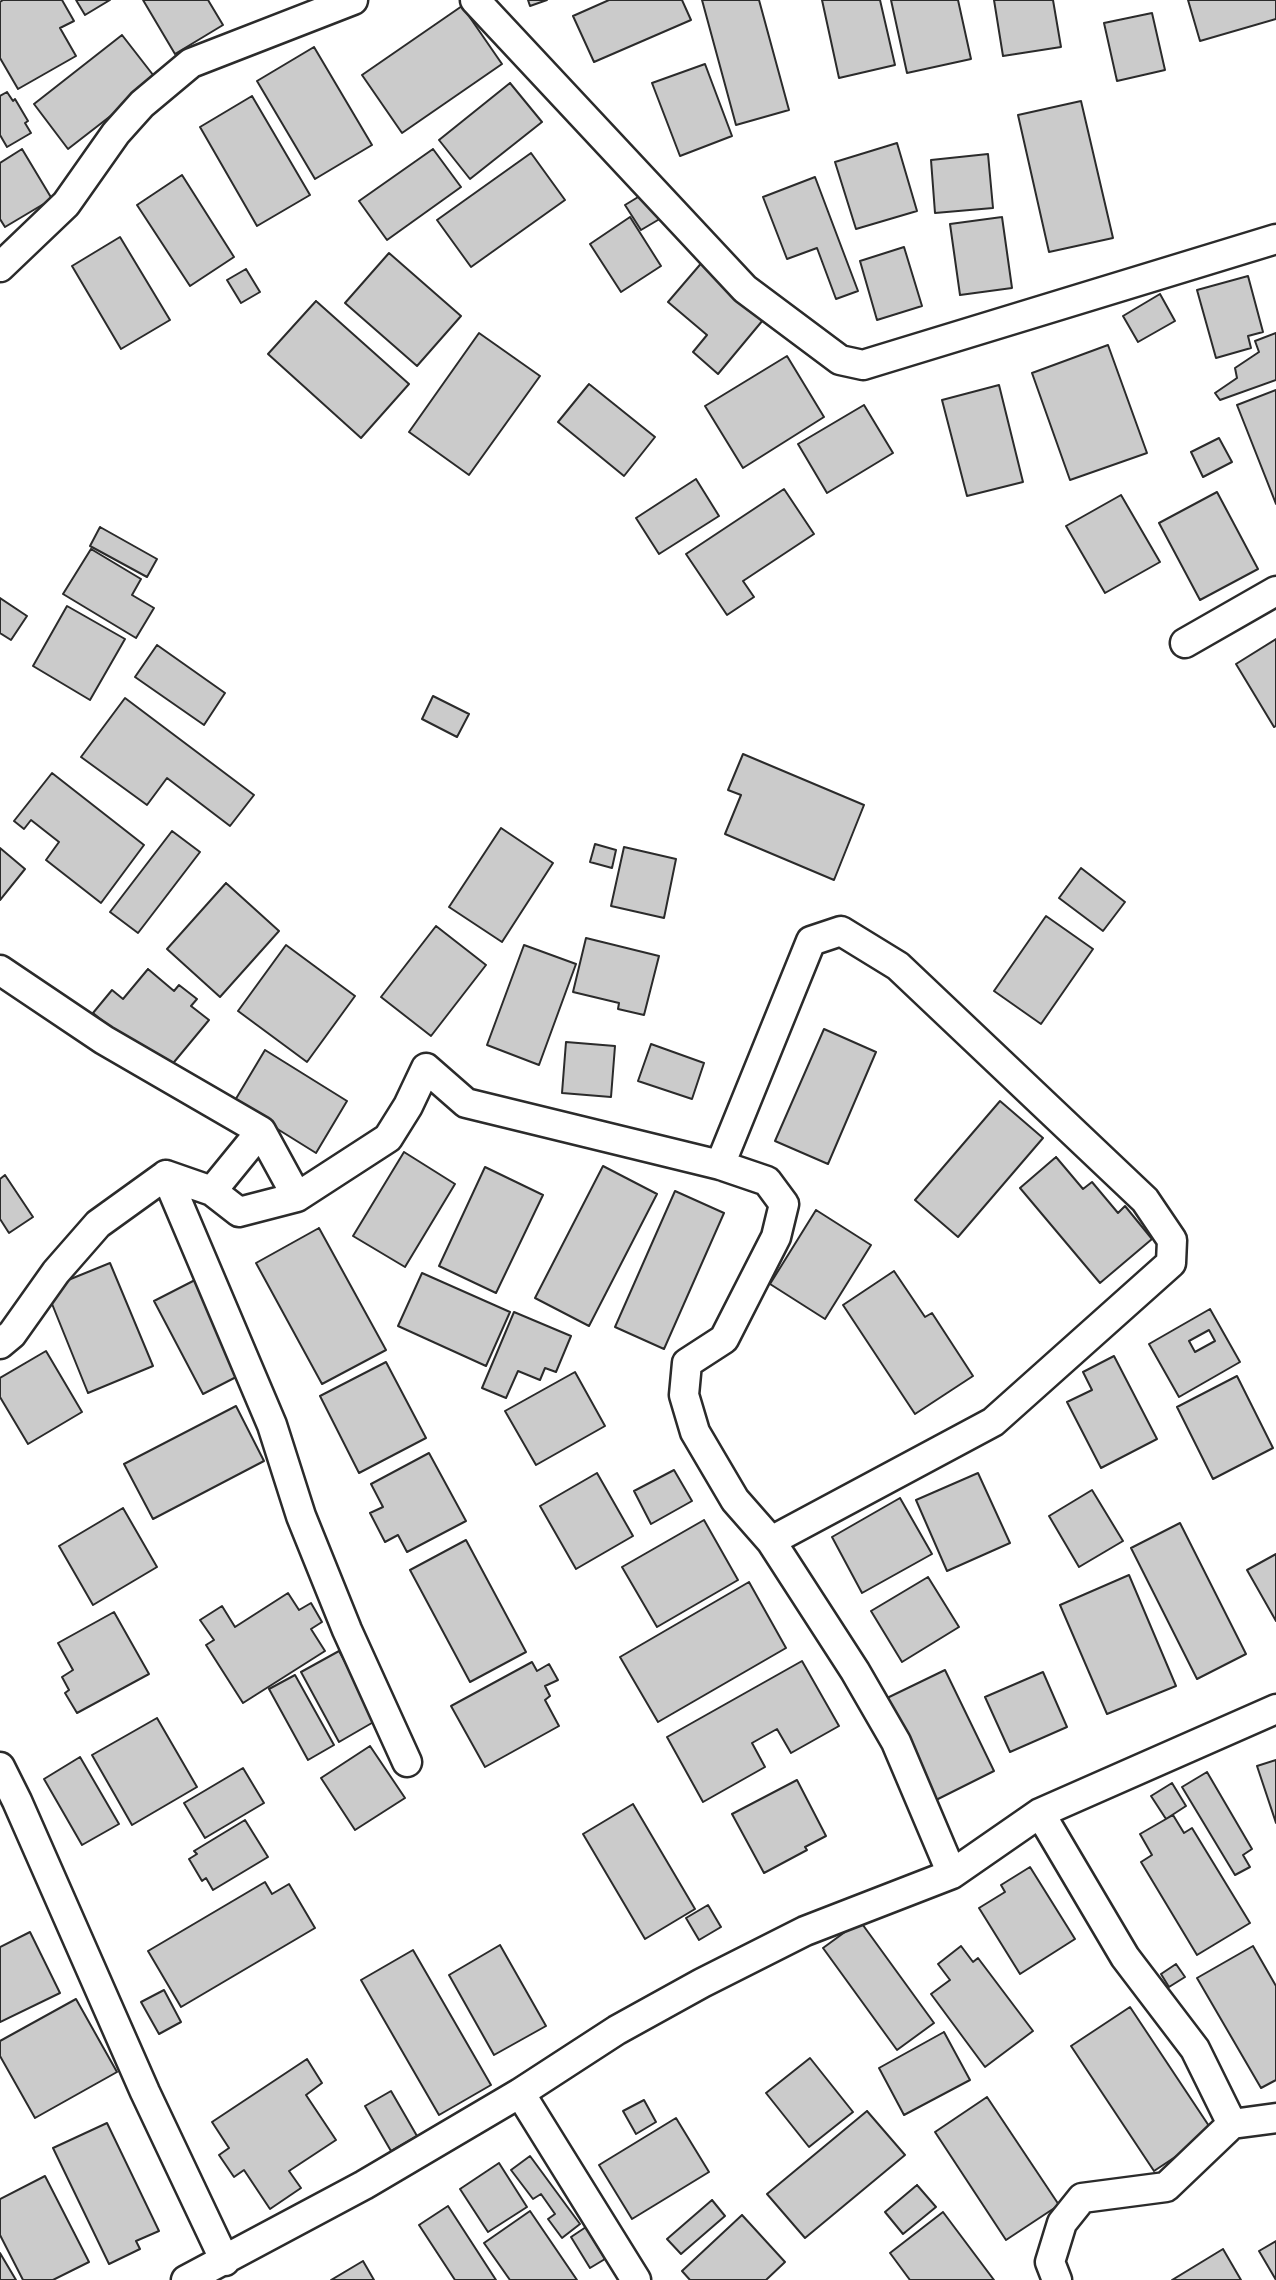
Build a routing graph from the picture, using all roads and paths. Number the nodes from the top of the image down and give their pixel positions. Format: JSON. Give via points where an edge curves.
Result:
{"nodes":[{"id":1,"x":352,"y":0,"type":"edge"},
{"id":2,"x":475,"y":0,"type":"edge"},
{"id":3,"x":1276,"y":239,"type":"edge"},
{"id":4,"x":0,"y":267,"type":"edge"},
{"id":5,"x":1276,"y":591,"type":"edge"},
{"id":6,"x":1185,"y":643,"type":"dead end"},
{"id":7,"x":0,"y":971,"type":"edge"},
{"id":8,"x":261,"y":1131,"type":"junction"},
{"id":9,"x":720,"y":1165,"type":"junction"},
{"id":10,"x":166,"y":1175,"type":"junction"},
{"id":11,"x":212,"y":1191,"type":"junction"},
{"id":12,"x":297,"y":1197,"type":"junction"},
{"id":13,"x":0,"y":1344,"type":"edge"},
{"id":14,"x":771,"y":1541,"type":"junction"},
{"id":15,"x":1276,"y":1709,"type":"edge"},
{"id":16,"x":407,"y":1762,"type":"dead end"},
{"id":17,"x":0,"y":1767,"type":"edge"},
{"id":18,"x":1040,"y":1812,"type":"junction"},
{"id":19,"x":952,"y":1874,"type":"junction"},
{"id":20,"x":520,"y":2093,"type":"junction"},
{"id":21,"x":1276,"y":2118,"type":"edge"},
{"id":22,"x":1232,"y":2124,"type":"junction"},
{"id":23,"x":225,"y":2261,"type":"junction"},
{"id":24,"x":186,"y":2280,"type":"edge"},
{"id":25,"x":636,"y":2280,"type":"edge"},
{"id":26,"x":1057,"y":2280,"type":"edge"}],
"edges":[{"from":1,"to":4,"type":"street","via":[[191,63],[142,104],[66,204]]},
{"from":2,"to":3,"type":"street","via":[[745,289],[840,359],[863,365]]},
{"from":5,"to":6,"type":"street"},
{"from":7,"to":8,"type":"street","via":[[104,1040]]},
{"from":8,"to":11,"type":"street"},
{"from":8,"to":12,"type":"street"},
{"from":9,"to":12,"type":"street","via":[[466,1103],[426,1068],[388,1138]]},
{"from":9,"to":14,"type":"street","via":[[766,1181],[784,1204],[776,1237],[724,1339],[687,1363],[684,1395],[695,1432],[735,1500]]},
{"from":9,"to":14,"type":"street","via":[[811,941],[841,931],[898,966],[1145,1200],[1172,1240],[1171,1264],[993,1422]]},
{"from":10,"to":11,"type":"street"},
{"from":10,"to":13,"type":"street","via":[[98,1224]]},
{"from":10,"to":16,"type":"street","via":[[272,1425],[301,1516],[342,1618]]},
{"from":11,"to":12,"type":"street","via":[[239,1212]]},
{"from":14,"to":19,"type":"street","via":[[896,1742]]},
{"from":15,"to":18,"type":"street"},
{"from":17,"to":23,"type":"street"},
{"from":18,"to":19,"type":"street"},
{"from":18,"to":22,"type":"street","via":[[1125,1957],[1195,2049]]},
{"from":19,"to":20,"type":"street","via":[[805,1931],[713,1977],[617,2030]]},
{"from":20,"to":23,"type":"street"},
{"from":20,"to":25,"type":"street"},
{"from":21,"to":22,"type":"street"},
{"from":22,"to":26,"type":"street","via":[[1166,2187],[1082,2198],[1062,2223],[1050,2262]]},
{"from":23,"to":24,"type":"street"}]}
